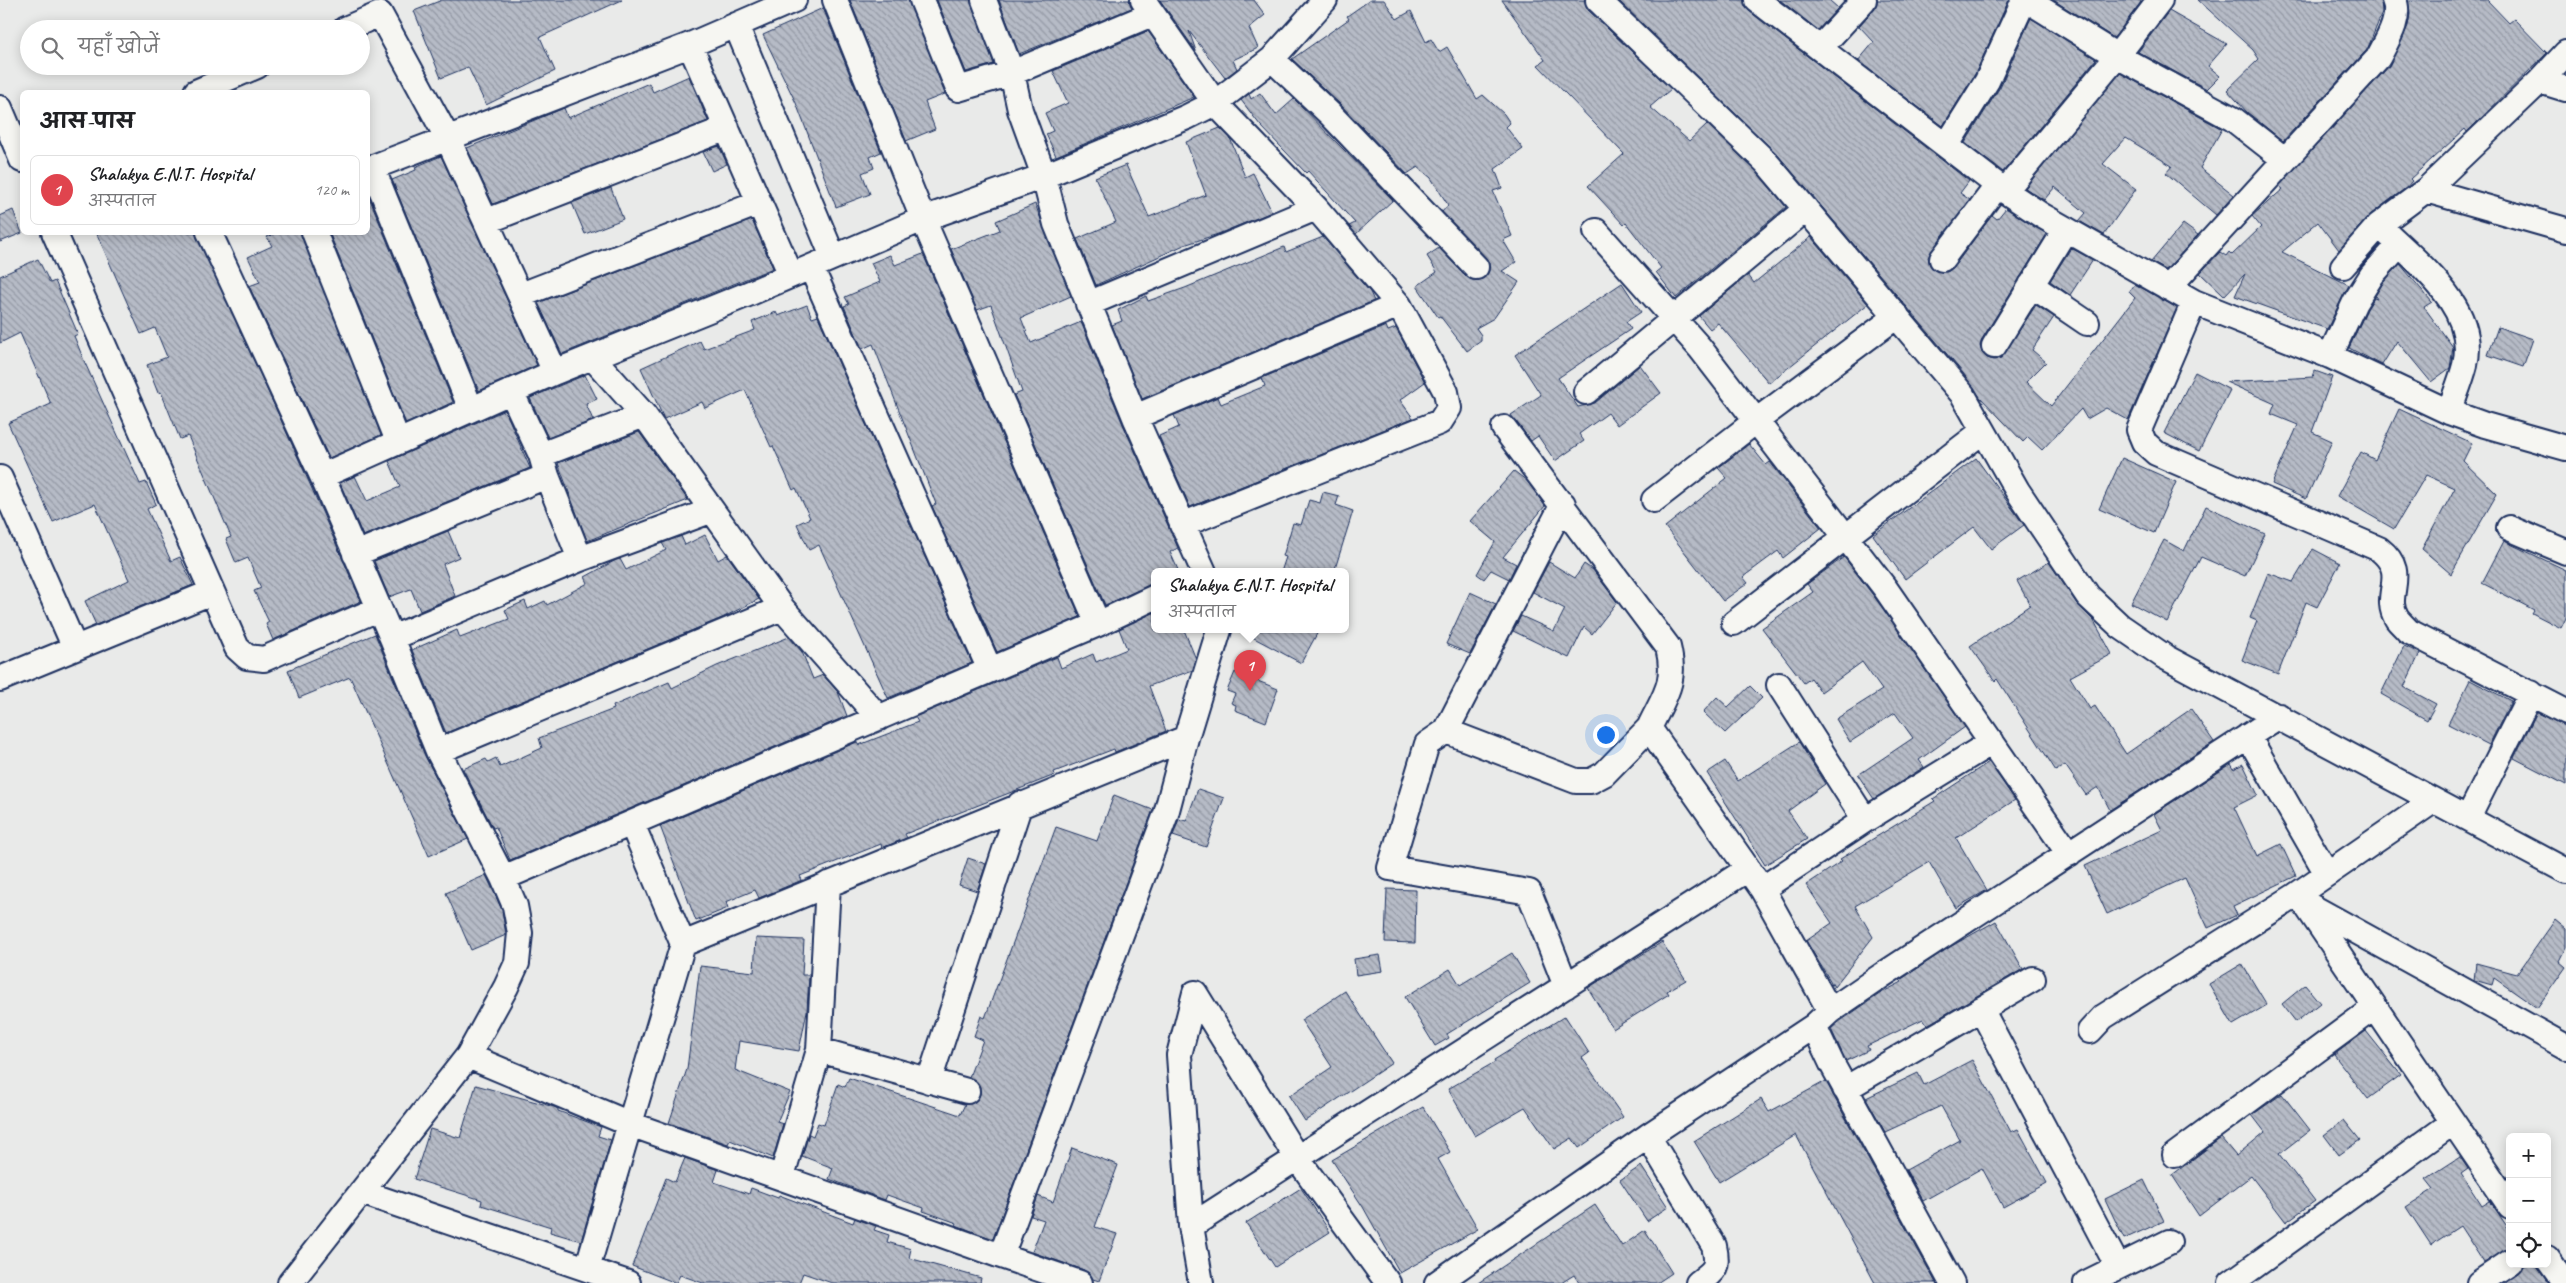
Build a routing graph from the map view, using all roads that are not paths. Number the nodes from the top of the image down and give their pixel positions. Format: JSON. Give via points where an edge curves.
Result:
{"nodes":[{"id":1,"x":794,"y":0,"type":"edge"},
{"id":2,"x":835,"y":0,"type":"edge"},
{"id":3,"x":922,"y":0,"type":"edge"},
{"id":4,"x":984,"y":0,"type":"edge"},
{"id":5,"x":1325,"y":0,"type":"edge"},
{"id":6,"x":1598,"y":0,"type":"edge"},
{"id":7,"x":1757,"y":0,"type":"edge"},
{"id":8,"x":1864,"y":0,"type":"edge"},
{"id":9,"x":2025,"y":0,"type":"edge"},
{"id":10,"x":2160,"y":0,"type":"edge"},
{"id":11,"x":2394,"y":0,"type":"edge"},
{"id":12,"x":376,"y":7,"type":"edge"},
{"id":13,"x":1147,"y":7,"type":"edge"},
{"id":14,"x":358,"y":20,"type":"edge"},
{"id":15,"x":736,"y":25,"type":"junction"},
{"id":16,"x":690,"y":45,"type":"junction"},
{"id":17,"x":1820,"y":48,"type":"junction"},
{"id":18,"x":2566,"y":52,"type":"edge"},
{"id":19,"x":2117,"y":56,"type":"junction"},
{"id":20,"x":1272,"y":59,"type":"junction"},
{"id":21,"x":1012,"y":73,"type":"junction"},
{"id":22,"x":236,"y":75,"type":"edge"},
{"id":23,"x":2540,"y":81,"type":"junction"},
{"id":24,"x":2566,"y":89,"type":"edge"},
{"id":25,"x":201,"y":90,"type":"edge"},
{"id":26,"x":1215,"y":103,"type":"junction"},
{"id":27,"x":0,"y":108,"type":"edge"},
{"id":28,"x":728,"y":128,"type":"junction"},
{"id":29,"x":448,"y":139,"type":"junction"},
{"id":30,"x":1947,"y":145,"type":"junction"},
{"id":31,"x":13,"y":153,"type":"edge"},
{"id":32,"x":2284,"y":159,"type":"junction"},
{"id":33,"x":370,"y":168,"type":"edge"},
{"id":34,"x":1044,"y":176,"type":"junction"},
{"id":35,"x":2001,"y":188,"type":"junction"},
{"id":36,"x":2426,"y":190,"type":"junction"},
{"id":37,"x":759,"y":204,"type":"junction"},
{"id":38,"x":1316,"y":208,"type":"junction"},
{"id":39,"x":1806,"y":209,"type":"junction"},
{"id":40,"x":923,"y":219,"type":"junction"},
{"id":41,"x":487,"y":221,"type":"junction"},
{"id":42,"x":2379,"y":225,"type":"junction"},
{"id":43,"x":2066,"y":229,"type":"junction"},
{"id":44,"x":1596,"y":230,"type":"dead end"},
{"id":45,"x":2566,"y":230,"type":"edge"},
{"id":46,"x":55,"y":235,"type":"edge"},
{"id":47,"x":215,"y":235,"type":"edge"},
{"id":48,"x":315,"y":235,"type":"edge"},
{"id":49,"x":2399,"y":245,"type":"junction"},
{"id":50,"x":833,"y":257,"type":"junction"},
{"id":51,"x":1942,"y":259,"type":"dead end"},
{"id":52,"x":2344,"y":266,"type":"dead end"},
{"id":53,"x":1476,"y":267,"type":"dead end"},
{"id":54,"x":801,"y":271,"type":"junction"},
{"id":55,"x":2031,"y":286,"type":"junction"},
{"id":56,"x":2168,"y":288,"type":"junction"},
{"id":57,"x":521,"y":295,"type":"junction"},
{"id":58,"x":2194,"y":302,"type":"junction"},
{"id":59,"x":1088,"y":304,"type":"junction"},
{"id":60,"x":1399,"y":304,"type":"junction"},
{"id":61,"x":1897,"y":316,"type":"junction"},
{"id":62,"x":1672,"y":318,"type":"junction"},
{"id":63,"x":2087,"y":323,"type":"dead end"},
{"id":64,"x":1994,"y":346,"type":"dead end"},
{"id":65,"x":2330,"y":356,"type":"junction"},
{"id":66,"x":593,"y":358,"type":"junction"},
{"id":67,"x":555,"y":372,"type":"junction"},
{"id":68,"x":511,"y":392,"type":"junction"},
{"id":69,"x":1586,"y":392,"type":"dead end"},
{"id":70,"x":471,"y":410,"type":"junction"},
{"id":71,"x":2449,"y":412,"type":"junction"},
{"id":72,"x":644,"y":415,"type":"junction"},
{"id":73,"x":1135,"y":417,"type":"junction"},
{"id":74,"x":1756,"y":421,"type":"junction"},
{"id":75,"x":1504,"y":428,"type":"dead end"},
{"id":76,"x":1984,"y":431,"type":"junction"},
{"id":77,"x":398,"y":441,"type":"junction"},
{"id":78,"x":2566,"y":448,"type":"edge"},
{"id":79,"x":544,"y":466,"type":"junction"},
{"id":80,"x":322,"y":476,"type":"junction"},
{"id":81,"x":0,"y":478,"type":"edge"},
{"id":82,"x":1654,"y":500,"type":"dead end"},
{"id":83,"x":1563,"y":504,"type":"junction"},
{"id":84,"x":710,"y":511,"type":"junction"},
{"id":85,"x":1182,"y":525,"type":"junction"},
{"id":86,"x":2509,"y":528,"type":"dead end"},
{"id":87,"x":1846,"y":538,"type":"junction"},
{"id":88,"x":2564,"y":546,"type":"edge"},
{"id":89,"x":355,"y":554,"type":"junction"},
{"id":90,"x":580,"y":559,"type":"junction"},
{"id":91,"x":1202,"y":568,"type":"edge"},
{"id":92,"x":212,"y":592,"type":"junction"},
{"id":93,"x":1151,"y":599,"type":"edge"},
{"id":94,"x":782,"y":608,"type":"junction"},
{"id":95,"x":378,"y":609,"type":"junction"},
{"id":96,"x":1734,"y":623,"type":"dead end"},
{"id":97,"x":1098,"y":624,"type":"junction"},
{"id":98,"x":1218,"y":633,"type":"edge"},
{"id":99,"x":392,"y":638,"type":"junction"},
{"id":100,"x":75,"y":648,"type":"junction"},
{"id":101,"x":990,"y":670,"type":"junction"},
{"id":102,"x":0,"y":679,"type":"edge"},
{"id":103,"x":1778,"y":685,"type":"dead end"},
{"id":104,"x":2530,"y":693,"type":"junction"},
{"id":105,"x":2566,"y":712,"type":"edge"},
{"id":106,"x":2279,"y":716,"type":"junction"},
{"id":107,"x":880,"y":718,"type":"junction"},
{"id":108,"x":1649,"y":728,"type":"junction"},
{"id":109,"x":1446,"y":731,"type":"junction"},
{"id":110,"x":2248,"y":736,"type":"junction"},
{"id":111,"x":1186,"y":738,"type":"junction"},
{"id":112,"x":1992,"y":742,"type":"junction"},
{"id":113,"x":438,"y":751,"type":"junction"},
{"id":114,"x":2433,"y":801,"type":"junction"},
{"id":115,"x":1020,"y":804,"type":"junction"},
{"id":116,"x":2468,"y":818,"type":"junction"},
{"id":117,"x":1865,"y":820,"type":"junction"},
{"id":118,"x":632,"y":824,"type":"junction"},
{"id":119,"x":2069,"y":854,"type":"junction"},
{"id":120,"x":1748,"y":869,"type":"junction"},
{"id":121,"x":2566,"y":871,"type":"edge"},
{"id":122,"x":2326,"y":872,"type":"junction"},
{"id":123,"x":503,"y":878,"type":"junction"},
{"id":124,"x":828,"y":884,"type":"junction"},
{"id":125,"x":1762,"y":889,"type":"junction"},
{"id":126,"x":2298,"y":899,"type":"junction"},
{"id":127,"x":682,"y":944,"type":"junction"},
{"id":128,"x":2033,"y":979,"type":"dead end"},
{"id":129,"x":1566,"y":986,"type":"junction"},
{"id":130,"x":2374,"y":1008,"type":"junction"},
{"id":131,"x":1981,"y":1009,"type":"junction"},
{"id":132,"x":1822,"y":1019,"type":"junction"},
{"id":133,"x":2090,"y":1031,"type":"dead end"},
{"id":134,"x":2566,"y":1047,"type":"edge"},
{"id":135,"x":819,"y":1050,"type":"junction"},
{"id":136,"x":468,"y":1056,"type":"junction"},
{"id":137,"x":929,"y":1081,"type":"junction"},
{"id":138,"x":1845,"y":1089,"type":"junction"},
{"id":139,"x":966,"y":1091,"type":"dead end"},
{"id":140,"x":2452,"y":1123,"type":"junction"},
{"id":141,"x":630,"y":1124,"type":"junction"},
{"id":142,"x":1648,"y":1136,"type":"junction"},
{"id":143,"x":2175,"y":1155,"type":"dead end"},
{"id":144,"x":1297,"y":1158,"type":"junction"},
{"id":145,"x":782,"y":1176,"type":"junction"},
{"id":146,"x":361,"y":1192,"type":"junction"},
{"id":147,"x":2506,"y":1200,"type":"edge"},
{"id":148,"x":1191,"y":1226,"type":"junction"},
{"id":149,"x":2169,"y":1242,"type":"dead end"},
{"id":150,"x":1001,"y":1256,"type":"junction"},
{"id":151,"x":2551,"y":1264,"type":"edge"},
{"id":152,"x":2506,"y":1265,"type":"edge"},
{"id":153,"x":2118,"y":1267,"type":"junction"},
{"id":154,"x":587,"y":1269,"type":"junction"},
{"id":155,"x":290,"y":1283,"type":"edge"},
{"id":156,"x":628,"y":1283,"type":"edge"},
{"id":157,"x":1080,"y":1283,"type":"edge"},
{"id":158,"x":1201,"y":1283,"type":"edge"},
{"id":159,"x":1388,"y":1283,"type":"edge"},
{"id":160,"x":1437,"y":1283,"type":"edge"},
{"id":161,"x":1698,"y":1283,"type":"edge"},
{"id":162,"x":1952,"y":1283,"type":"edge"},
{"id":163,"x":2086,"y":1283,"type":"edge"},
{"id":164,"x":2231,"y":1283,"type":"edge"},
{"id":165,"x":2479,"y":1283,"type":"edge"},
{"id":166,"x":2565,"y":1283,"type":"edge"}],
"edges":[{"from":1,"to":15,"type":"street"},
{"from":2,"to":40,"type":"street"},
{"from":3,"to":21,"type":"street","via":[[958,89]]},
{"from":4,"to":21,"type":"street"},
{"from":5,"to":20,"type":"street"},
{"from":6,"to":39,"type":"street","via":[[1766,162]]},
{"from":7,"to":17,"type":"street"},
{"from":8,"to":17,"type":"street"},
{"from":9,"to":19,"type":"street"},
{"from":9,"to":30,"type":"street","via":[[1987,81]]},
{"from":10,"to":19,"type":"street"},
{"from":11,"to":32,"type":"street","via":[[2398,7],[2392,30],[2378,58]]},
{"from":12,"to":14,"type":"street"},
{"from":12,"to":29,"type":"street"},
{"from":13,"to":21,"type":"street"},
{"from":13,"to":26,"type":"street"},
{"from":15,"to":16,"type":"street"},
{"from":15,"to":50,"type":"street"},
{"from":16,"to":28,"type":"street"},
{"from":16,"to":29,"type":"street"},
{"from":17,"to":30,"type":"street"},
{"from":18,"to":23,"type":"street"},
{"from":19,"to":32,"type":"street","via":[[2233,119]]},
{"from":19,"to":35,"type":"street"},
{"from":20,"to":26,"type":"street"},
{"from":20,"to":53,"type":"street","via":[[1330,114]]},
{"from":21,"to":34,"type":"street","via":[[1020,110]]},
{"from":22,"to":25,"type":"street"},
{"from":23,"to":24,"type":"street"},
{"from":23,"to":36,"type":"street"},
{"from":26,"to":34,"type":"street"},
{"from":26,"to":38,"type":"street"},
{"from":27,"to":31,"type":"street"},
{"from":28,"to":37,"type":"street"},
{"from":28,"to":41,"type":"street"},
{"from":29,"to":33,"type":"street"},
{"from":29,"to":41,"type":"street"},
{"from":30,"to":35,"type":"street"},
{"from":32,"to":56,"type":"street"},
{"from":33,"to":70,"type":"street"},
{"from":34,"to":40,"type":"street"},
{"from":34,"to":59,"type":"street","via":[[1056,224]]},
{"from":35,"to":43,"type":"street"},
{"from":35,"to":51,"type":"street"},
{"from":36,"to":42,"type":"street"},
{"from":36,"to":45,"type":"street"},
{"from":37,"to":54,"type":"street"},
{"from":37,"to":57,"type":"street"},
{"from":38,"to":59,"type":"street"},
{"from":38,"to":60,"type":"street"},
{"from":39,"to":61,"type":"street"},
{"from":39,"to":62,"type":"street"},
{"from":40,"to":50,"type":"street"},
{"from":40,"to":97,"type":"street"},
{"from":41,"to":57,"type":"street"},
{"from":42,"to":49,"type":"street"},
{"from":42,"to":52,"type":"street"},
{"from":43,"to":55,"type":"street"},
{"from":43,"to":56,"type":"street"},
{"from":44,"to":62,"type":"street"},
{"from":46,"to":92,"type":"street"},
{"from":47,"to":80,"type":"street"},
{"from":48,"to":77,"type":"street"},
{"from":49,"to":65,"type":"street","via":[[2355,302]]},
{"from":49,"to":71,"type":"street","via":[[2450,296],[2462,319],[2467,340],[2465,364]]},
{"from":50,"to":54,"type":"street"},
{"from":54,"to":66,"type":"street"},
{"from":54,"to":101,"type":"street"},
{"from":55,"to":63,"type":"street"},
{"from":55,"to":64,"type":"street"},
{"from":56,"to":58,"type":"street"},
{"from":57,"to":67,"type":"street"},
{"from":58,"to":65,"type":"street"},
{"from":58,"to":104,"type":"street","via":[[2139,430],[2144,442],[2156,453],[2379,549],[2390,558],[2396,574],[2393,606],[2396,618],[2408,631]]},
{"from":59,"to":73,"type":"street"},
{"from":60,"to":73,"type":"street"},
{"from":60,"to":85,"type":"street","via":[[1446,392],[1449,408],[1440,422]]},
{"from":61,"to":74,"type":"street"},
{"from":61,"to":76,"type":"street","via":[[1963,395]]},
{"from":62,"to":69,"type":"street"},
{"from":62,"to":74,"type":"street","via":[[1700,348]]},
{"from":65,"to":71,"type":"street"},
{"from":66,"to":67,"type":"street"},
{"from":66,"to":72,"type":"street"},
{"from":67,"to":68,"type":"street"},
{"from":68,"to":70,"type":"street"},
{"from":68,"to":79,"type":"street"},
{"from":70,"to":77,"type":"street"},
{"from":71,"to":78,"type":"street"},
{"from":72,"to":79,"type":"street"},
{"from":72,"to":84,"type":"street"},
{"from":73,"to":85,"type":"street"},
{"from":74,"to":82,"type":"street"},
{"from":74,"to":87,"type":"street"},
{"from":75,"to":83,"type":"street"},
{"from":76,"to":87,"type":"street"},
{"from":76,"to":106,"type":"street","via":[[2017,490],[2088,596],[2120,626],[2165,656]]},
{"from":77,"to":80,"type":"street"},
{"from":79,"to":89,"type":"street"},
{"from":79,"to":90,"type":"street"},
{"from":80,"to":89,"type":"street"},
{"from":81,"to":100,"type":"street"},
{"from":83,"to":108,"type":"street","via":[[1668,647],[1671,682]]},
{"from":83,"to":109,"type":"street"},
{"from":84,"to":90,"type":"street"},
{"from":84,"to":94,"type":"street"},
{"from":85,"to":91,"type":"street"},
{"from":86,"to":88,"type":"street"},
{"from":87,"to":96,"type":"street"},
{"from":87,"to":112,"type":"street","via":[[1885,588]]},
{"from":89,"to":95,"type":"street"},
{"from":90,"to":99,"type":"street"},
{"from":92,"to":95,"type":"street","via":[[237,648],[247,657],[264,659]]},
{"from":92,"to":100,"type":"street"},
{"from":93,"to":97,"type":"street"},
{"from":94,"to":107,"type":"street"},
{"from":94,"to":113,"type":"street"},
{"from":95,"to":99,"type":"street"},
{"from":97,"to":101,"type":"street"},
{"from":98,"to":111,"type":"street"},
{"from":99,"to":113,"type":"street"},
{"from":100,"to":102,"type":"street"},
{"from":101,"to":107,"type":"street"},
{"from":103,"to":117,"type":"street"},
{"from":104,"to":105,"type":"street"},
{"from":104,"to":116,"type":"street"},
{"from":106,"to":110,"type":"street"},
{"from":106,"to":114,"type":"street"},
{"from":107,"to":118,"type":"street"},
{"from":108,"to":109,"type":"street","via":[[1604,774],[1591,781],[1576,781]]},
{"from":108,"to":120,"type":"street"},
{"from":109,"to":129,"type":"street","via":[[1427,744],[1390,868],[1529,892]]},
{"from":110,"to":119,"type":"street"},
{"from":110,"to":122,"type":"street"},
{"from":111,"to":115,"type":"street"},
{"from":111,"to":150,"type":"street","via":[[1166,814]]},
{"from":112,"to":117,"type":"street"},
{"from":112,"to":119,"type":"street"},
{"from":113,"to":123,"type":"street"},
{"from":114,"to":116,"type":"street"},
{"from":114,"to":122,"type":"street"},
{"from":115,"to":124,"type":"street"},
{"from":115,"to":137,"type":"street"},
{"from":116,"to":121,"type":"street"},
{"from":117,"to":125,"type":"street"},
{"from":118,"to":123,"type":"street"},
{"from":118,"to":127,"type":"street"},
{"from":119,"to":132,"type":"street"},
{"from":120,"to":125,"type":"street"},
{"from":120,"to":129,"type":"street"},
{"from":122,"to":126,"type":"street"},
{"from":123,"to":136,"type":"street","via":[[515,906],[520,933],[517,962]]},
{"from":124,"to":127,"type":"street"},
{"from":124,"to":135,"type":"street"},
{"from":125,"to":132,"type":"street"},
{"from":126,"to":130,"type":"street"},
{"from":126,"to":133,"type":"street","via":[[2103,1017]]},
{"from":126,"to":134,"type":"street"},
{"from":127,"to":141,"type":"street"},
{"from":128,"to":131,"type":"street"},
{"from":129,"to":144,"type":"street"},
{"from":130,"to":140,"type":"street"},
{"from":130,"to":143,"type":"street"},
{"from":131,"to":138,"type":"street"},
{"from":131,"to":153,"type":"street"},
{"from":132,"to":138,"type":"street"},
{"from":132,"to":142,"type":"street"},
{"from":135,"to":137,"type":"street"},
{"from":135,"to":145,"type":"street"},
{"from":136,"to":141,"type":"street"},
{"from":136,"to":146,"type":"street"},
{"from":137,"to":139,"type":"street"},
{"from":138,"to":162,"type":"street"},
{"from":140,"to":147,"type":"street"},
{"from":140,"to":164,"type":"street"},
{"from":141,"to":145,"type":"street"},
{"from":141,"to":154,"type":"street"},
{"from":142,"to":160,"type":"street"},
{"from":142,"to":161,"type":"street","via":[[1714,1246],[1718,1261],[1716,1267]]},
{"from":144,"to":148,"type":"street"},
{"from":144,"to":148,"type":"street","via":[[1195,993],[1179,1055]]},
{"from":144,"to":159,"type":"street"},
{"from":145,"to":150,"type":"street"},
{"from":146,"to":154,"type":"street"},
{"from":146,"to":155,"type":"street"},
{"from":148,"to":158,"type":"street"},
{"from":149,"to":153,"type":"street"},
{"from":150,"to":157,"type":"street"},
{"from":151,"to":166,"type":"street"},
{"from":152,"to":165,"type":"street"},
{"from":153,"to":163,"type":"street"},
{"from":154,"to":156,"type":"street"}]}
